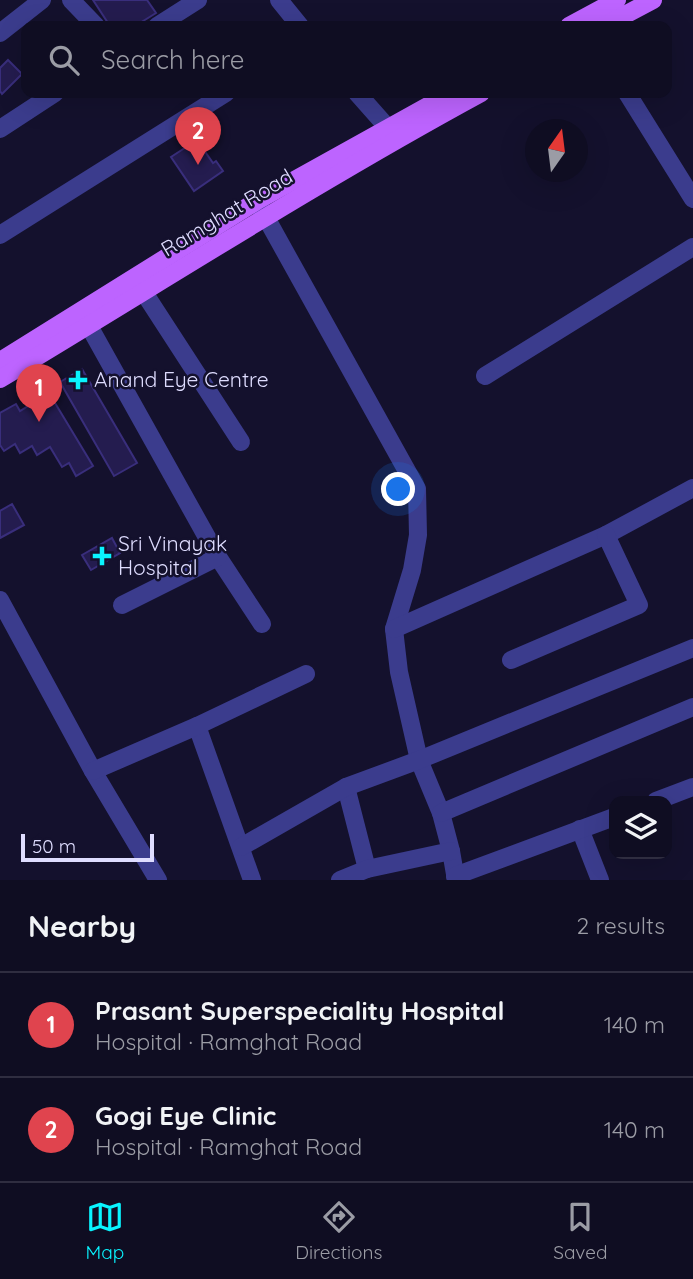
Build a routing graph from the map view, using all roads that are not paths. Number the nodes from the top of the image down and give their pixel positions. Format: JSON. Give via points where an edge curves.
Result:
{"nodes":[{"id":1,"x":42,"y":0,"type":"edge"},
{"id":2,"x":71,"y":0,"type":"edge"},
{"id":3,"x":198,"y":0,"type":"edge"},
{"id":4,"x":279,"y":0,"type":"edge"},
{"id":5,"x":653,"y":0,"type":"edge"},
{"id":6,"x":623,"y":4,"type":"edge"},
{"id":7,"x":91,"y":21,"type":"edge"},
{"id":8,"x":165,"y":21,"type":"edge"},
{"id":9,"x":296,"y":21,"type":"edge"},
{"id":10,"x":586,"y":21,"type":"edge"},
{"id":11,"x":608,"y":21,"type":"edge"},
{"id":12,"x":0,"y":33,"type":"edge"},
{"id":13,"x":47,"y":98,"type":"edge"},
{"id":14,"x":218,"y":98,"type":"edge"},
{"id":15,"x":361,"y":98,"type":"edge"},
{"id":16,"x":442,"y":98,"type":"edge"},
{"id":17,"x":472,"y":98,"type":"edge"},
{"id":18,"x":630,"y":98,"type":"edge"},
{"id":19,"x":388,"y":128,"type":"junction"},
{"id":20,"x":0,"y":129,"type":"edge"},
{"id":21,"x":693,"y":199,"type":"edge"},
{"id":22,"x":262,"y":208,"type":"junction"},
{"id":23,"x":0,"y":235,"type":"edge"},
{"id":24,"x":693,"y":247,"type":"edge"},
{"id":25,"x":143,"y":291,"type":"junction"},
{"id":26,"x":89,"y":326,"type":"junction"},
{"id":27,"x":0,"y":361,"type":"edge"},
{"id":28,"x":485,"y":376,"type":"dead end"},
{"id":29,"x":0,"y":379,"type":"edge"},
{"id":30,"x":241,"y":442,"type":"dead end"},
{"id":31,"x":693,"y":488,"type":"edge"},
{"id":32,"x":606,"y":535,"type":"junction"},
{"id":33,"x":218,"y":557,"type":"junction"},
{"id":34,"x":0,"y":600,"type":"edge"},
{"id":35,"x":122,"y":605,"type":"dead end"},
{"id":36,"x":262,"y":624,"type":"dead end"},
{"id":37,"x":394,"y":629,"type":"junction"},
{"id":38,"x":693,"y":648,"type":"edge"},
{"id":39,"x":511,"y":660,"type":"dead end"},
{"id":40,"x":306,"y":674,"type":"dead end"},
{"id":41,"x":693,"y":707,"type":"edge"},
{"id":42,"x":197,"y":726,"type":"junction"},
{"id":43,"x":419,"y":760,"type":"junction"},
{"id":44,"x":93,"y":771,"type":"junction"},
{"id":45,"x":346,"y":787,"type":"junction"},
{"id":46,"x":693,"y":787,"type":"edge"},
{"id":47,"x":669,"y":796,"type":"edge"},
{"id":48,"x":441,"y":813,"type":"junction"},
{"id":49,"x":609,"y":819,"type":"edge"},
{"id":50,"x":580,"y":830,"type":"junction"},
{"id":51,"x":241,"y":847,"type":"junction"},
{"id":52,"x":452,"y":851,"type":"junction"},
{"id":53,"x":367,"y":869,"type":"junction"},
{"id":54,"x":456,"y":878,"type":"edge"},
{"id":55,"x":158,"y":880,"type":"edge"},
{"id":56,"x":251,"y":880,"type":"edge"},
{"id":57,"x":340,"y":880,"type":"edge"},
{"id":58,"x":600,"y":880,"type":"edge"}],
"edges":[{"from":1,"to":12,"type":"street"},
{"from":2,"to":7,"type":"street"},
{"from":3,"to":8,"type":"street"},
{"from":4,"to":9,"type":"street"},
{"from":5,"to":6,"type":"main road"},
{"from":6,"to":10,"type":"main road"},
{"from":6,"to":11,"type":"main road"},
{"from":13,"to":20,"type":"street"},
{"from":14,"to":23,"type":"street"},
{"from":15,"to":19,"type":"street"},
{"from":16,"to":19,"type":"main road","name":"Ramghat Road"},
{"from":17,"to":22,"type":"main road","name":"Ramghat Road"},
{"from":18,"to":21,"type":"street"},
{"from":19,"to":22,"type":"main road","name":"Ramghat Road"},
{"from":22,"to":25,"type":"main road","name":"Ramghat Road"},
{"from":22,"to":27,"type":"main road","name":"Ramghat Road"},
{"from":22,"to":37,"type":"street","via":[[417,489],[418,535]]},
{"from":24,"to":28,"type":"street"},
{"from":25,"to":26,"type":"main road","name":"Ramghat Road"},
{"from":25,"to":30,"type":"street"},
{"from":26,"to":29,"type":"main road","name":"Ramghat Road"},
{"from":26,"to":33,"type":"street"},
{"from":31,"to":32,"type":"street"},
{"from":32,"to":37,"type":"street"},
{"from":32,"to":39,"type":"street","via":[[639,606]]},
{"from":33,"to":35,"type":"street"},
{"from":33,"to":36,"type":"street"},
{"from":34,"to":44,"type":"street"},
{"from":37,"to":43,"type":"street"},
{"from":38,"to":43,"type":"street"},
{"from":40,"to":42,"type":"street"},
{"from":41,"to":48,"type":"street"},
{"from":42,"to":44,"type":"street"},
{"from":42,"to":51,"type":"street"},
{"from":43,"to":45,"type":"street"},
{"from":43,"to":48,"type":"street"},
{"from":44,"to":55,"type":"street"},
{"from":45,"to":51,"type":"street"},
{"from":45,"to":53,"type":"street"},
{"from":46,"to":47,"type":"street"},
{"from":48,"to":52,"type":"street"},
{"from":49,"to":50,"type":"street"},
{"from":50,"to":54,"type":"street"},
{"from":50,"to":58,"type":"street"},
{"from":51,"to":56,"type":"street"},
{"from":52,"to":53,"type":"street"},
{"from":52,"to":54,"type":"street"},
{"from":53,"to":57,"type":"street"}]}
